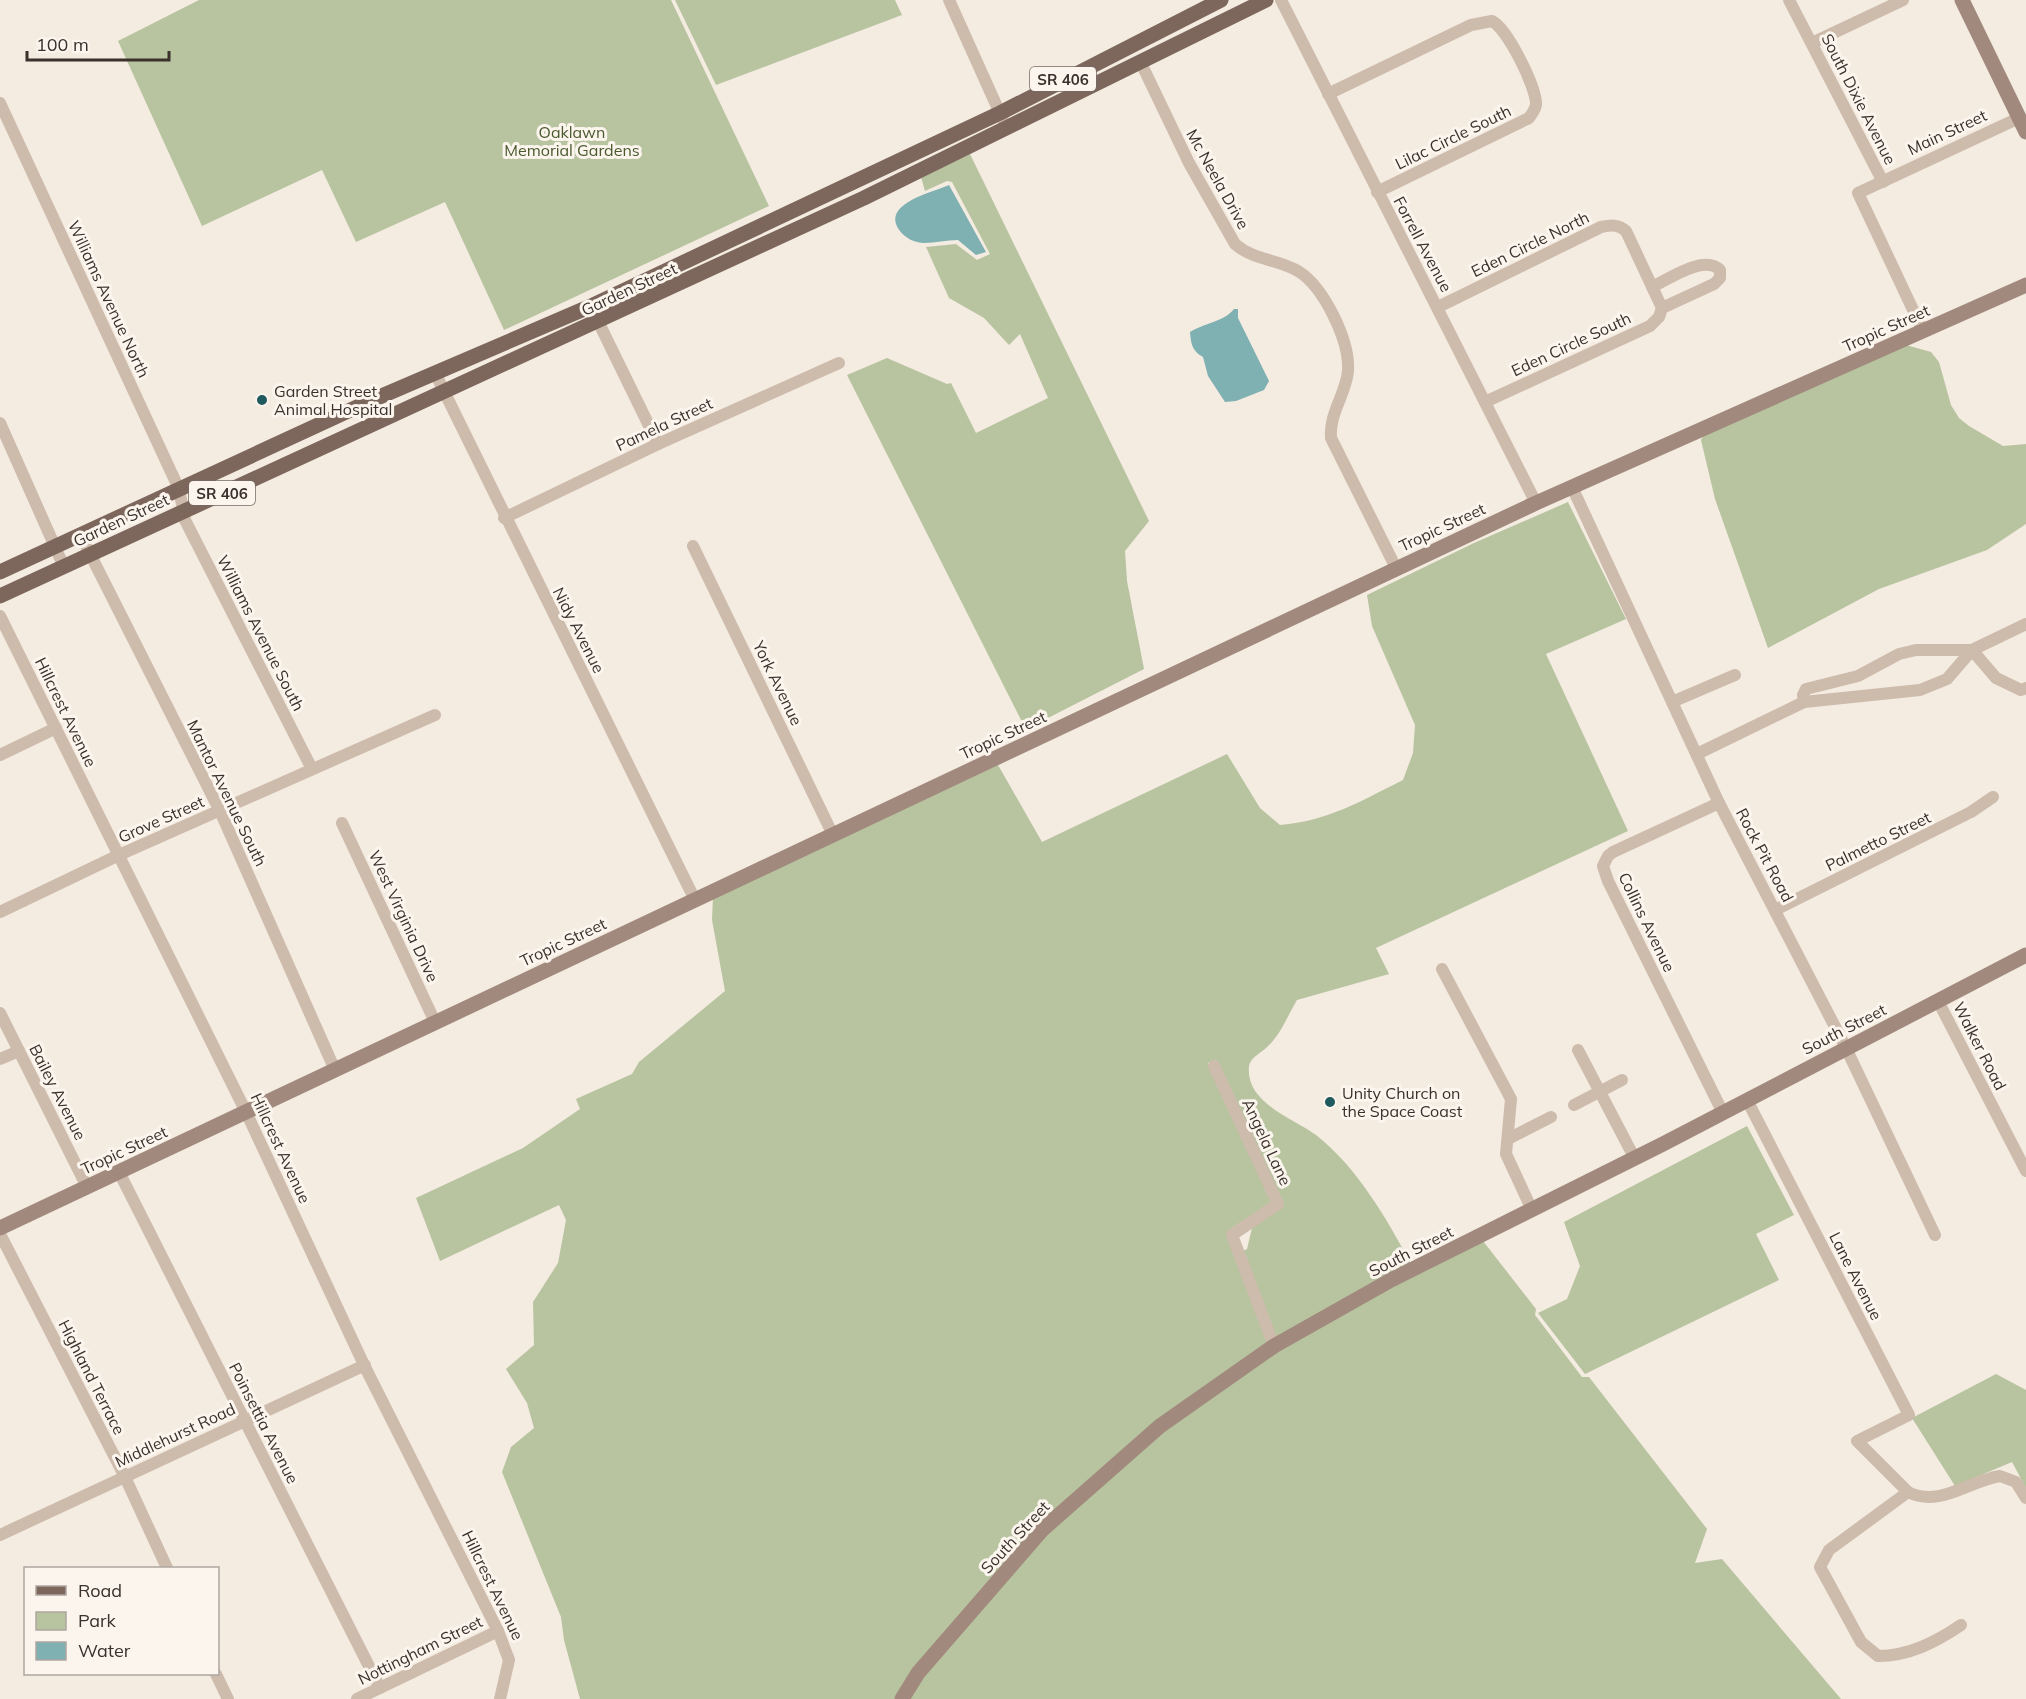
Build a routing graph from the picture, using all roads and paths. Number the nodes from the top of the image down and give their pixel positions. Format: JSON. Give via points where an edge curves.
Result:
{"nodes":[{"id":1,"x":949,"y":0,"type":"edge"},
{"id":2,"x":1266,"y":0,"type":"edge"},
{"id":3,"x":1281,"y":0,"type":"edge"},
{"id":4,"x":1789,"y":0,"type":"edge"},
{"id":5,"x":1903,"y":0,"type":"edge"},
{"id":6,"x":1962,"y":0,"type":"edge"},
{"id":7,"x":1211,"y":2,"type":"edge"},
{"id":8,"x":1216,"y":24,"type":"junction"},
{"id":9,"x":1812,"y":43,"type":"junction"},
{"id":10,"x":1140,"y":61,"type":"junction"},
{"id":11,"x":1328,"y":94,"type":"junction"},
{"id":12,"x":0,"y":103,"type":"edge"},
{"id":13,"x":1000,"y":113,"type":"junction"},
{"id":14,"x":2023,"y":117,"type":"edge"},
{"id":15,"x":1007,"y":130,"type":"junction"},
{"id":16,"x":2026,"y":132,"type":"edge"},
{"id":17,"x":856,"y":181,"type":"junction"},
{"id":18,"x":1883,"y":182,"type":"junction"},
{"id":19,"x":1377,"y":192,"type":"junction"},
{"id":20,"x":864,"y":198,"type":"junction"},
{"id":21,"x":697,"y":256,"type":"junction"},
{"id":22,"x":705,"y":273,"type":"junction"},
{"id":23,"x":2026,"y":285,"type":"edge"},
{"id":24,"x":1652,"y":287,"type":"junction"},
{"id":25,"x":591,"y":306,"type":"junction"},
{"id":26,"x":1437,"y":307,"type":"junction"},
{"id":27,"x":1662,"y":308,"type":"junction"},
{"id":28,"x":598,"y":323,"type":"junction"},
{"id":29,"x":1923,"y":331,"type":"junction"},
{"id":30,"x":516,"y":337,"type":"junction"},
{"id":31,"x":524,"y":356,"type":"junction"},
{"id":32,"x":839,"y":363,"type":"dead end"},
{"id":33,"x":435,"y":374,"type":"junction"},
{"id":34,"x":444,"y":392,"type":"junction"},
{"id":35,"x":1485,"y":402,"type":"junction"},
{"id":36,"x":0,"y":423,"type":"edge"},
{"id":37,"x":658,"y":444,"type":"junction"},
{"id":38,"x":258,"y":452,"type":"junction"},
{"id":39,"x":276,"y":469,"type":"junction"},
{"id":40,"x":1572,"y":487,"type":"junction"},
{"id":41,"x":179,"y":489,"type":"junction"},
{"id":42,"x":1536,"y":503,"type":"junction"},
{"id":43,"x":181,"y":512,"type":"junction"},
{"id":44,"x":504,"y":518,"type":"junction"},
{"id":45,"x":81,"y":536,"type":"junction"},
{"id":46,"x":693,"y":546,"type":"dead end"},
{"id":47,"x":55,"y":547,"type":"junction"},
{"id":48,"x":89,"y":555,"type":"junction"},
{"id":49,"x":64,"y":567,"type":"junction"},
{"id":50,"x":1396,"y":568,"type":"junction"},
{"id":51,"x":0,"y":572,"type":"edge"},
{"id":52,"x":0,"y":596,"type":"edge"},
{"id":53,"x":0,"y":616,"type":"edge"},
{"id":54,"x":2026,"y":624,"type":"edge"},
{"id":55,"x":1972,"y":650,"type":"junction"},
{"id":56,"x":1735,"y":675,"type":"dead end"},
{"id":57,"x":2026,"y":688,"type":"edge"},
{"id":58,"x":1672,"y":702,"type":"junction"},
{"id":59,"x":1804,"y":702,"type":"junction"},
{"id":60,"x":435,"y":715,"type":"dead end"},
{"id":61,"x":56,"y":728,"type":"junction"},
{"id":62,"x":1697,"y":754,"type":"junction"},
{"id":63,"x":0,"y":755,"type":"edge"},
{"id":64,"x":312,"y":770,"type":"junction"},
{"id":65,"x":1993,"y":797,"type":"dead end"},
{"id":66,"x":1719,"y":803,"type":"junction"},
{"id":67,"x":220,"y":811,"type":"junction"},
{"id":68,"x":342,"y":823,"type":"dead end"},
{"id":69,"x":833,"y":835,"type":"junction"},
{"id":70,"x":119,"y":855,"type":"junction"},
{"id":71,"x":695,"y":900,"type":"junction"},
{"id":72,"x":1775,"y":910,"type":"junction"},
{"id":73,"x":0,"y":912,"type":"edge"},
{"id":74,"x":2026,"y":955,"type":"edge"},
{"id":75,"x":1442,"y":969,"type":"dead end"},
{"id":76,"x":1938,"y":1001,"type":"junction"},
{"id":77,"x":0,"y":1013,"type":"edge"},
{"id":78,"x":435,"y":1022,"type":"junction"},
{"id":79,"x":1846,"y":1048,"type":"junction"},
{"id":80,"x":1578,"y":1050,"type":"dead end"},
{"id":81,"x":19,"y":1051,"type":"junction"},
{"id":82,"x":0,"y":1059,"type":"edge"},
{"id":83,"x":1214,"y":1066,"type":"dead end"},
{"id":84,"x":335,"y":1070,"type":"junction"},
{"id":85,"x":1622,"y":1080,"type":"dead end"},
{"id":86,"x":1598,"y":1093,"type":"junction"},
{"id":87,"x":1747,"y":1100,"type":"junction"},
{"id":88,"x":1574,"y":1105,"type":"dead end"},
{"id":89,"x":246,"y":1112,"type":"junction"},
{"id":90,"x":1723,"y":1113,"type":"junction"},
{"id":91,"x":1551,"y":1117,"type":"dead end"},
{"id":92,"x":1508,"y":1139,"type":"junction"},
{"id":93,"x":1635,"y":1159,"type":"junction"},
{"id":94,"x":2026,"y":1171,"type":"edge"},
{"id":95,"x":119,"y":1172,"type":"junction"},
{"id":96,"x":87,"y":1187,"type":"junction"},
{"id":97,"x":1532,"y":1210,"type":"junction"},
{"id":98,"x":0,"y":1228,"type":"edge"},
{"id":99,"x":0,"y":1234,"type":"edge"},
{"id":100,"x":1935,"y":1235,"type":"dead end"},
{"id":101,"x":1274,"y":1346,"type":"junction"},
{"id":102,"x":364,"y":1365,"type":"junction"},
{"id":103,"x":244,"y":1420,"type":"junction"},
{"id":104,"x":125,"y":1477,"type":"junction"},
{"id":105,"x":1908,"y":1492,"type":"junction"},
{"id":106,"x":2026,"y":1498,"type":"edge"},
{"id":107,"x":0,"y":1535,"type":"edge"},
{"id":108,"x":166,"y":1567,"type":"edge"},
{"id":109,"x":1961,"y":1625,"type":"dead end"},
{"id":110,"x":498,"y":1631,"type":"junction"},
{"id":111,"x":216,"y":1675,"type":"edge"},
{"id":112,"x":381,"y":1688,"type":"junction"},
{"id":113,"x":228,"y":1699,"type":"edge"},
{"id":114,"x":357,"y":1699,"type":"edge"},
{"id":115,"x":500,"y":1699,"type":"edge"},
{"id":116,"x":902,"y":1699,"type":"edge"}],
"edges":[{"from":1,"to":13,"type":"street"},
{"from":2,"to":8,"type":"main road","name":"Garden Street","number":"SR 406"},
{"from":3,"to":11,"type":"street","name":"Forrell Avenue"},
{"from":4,"to":9,"type":"street","name":"South Dixie Avenue"},
{"from":5,"to":9,"type":"street"},
{"from":6,"to":14,"type":"street"},
{"from":7,"to":8,"type":"street"},
{"from":7,"to":13,"type":"main road","name":"Garden Street","number":"SR 406"},
{"from":8,"to":10,"type":"main road","name":"Garden Street","number":"SR 406"},
{"from":9,"to":18,"type":"street","name":"South Dixie Avenue"},
{"from":10,"to":15,"type":"main road","name":"Garden Street","number":"SR 406"},
{"from":10,"to":50,"type":"street","name":"Mc Neela Drive","via":[[1234,244],[1245,252],[1298,271],[1316,288],[1335,320],[1345,345],[1348,372],[1332,418],[1331,438]]},
{"from":11,"to":19,"type":"street","name":"Forrell Avenue"},
{"from":11,"to":19,"type":"street","name":"Lilac Circle South","via":[[1471,25],[1487,21],[1505,32],[1536,102],[1529,118]]},
{"from":12,"to":41,"type":"street","name":"Williams Avenue North"},
{"from":13,"to":15,"type":"street"},
{"from":13,"to":17,"type":"main road","name":"Garden Street","number":"SR 406"},
{"from":14,"to":16,"type":"street"},
{"from":14,"to":18,"type":"street","name":"Main Street"},
{"from":15,"to":20,"type":"main road","name":"Garden Street","number":"SR 406"},
{"from":17,"to":20,"type":"street"},
{"from":17,"to":21,"type":"main road","name":"Garden Street","number":"SR 406"},
{"from":18,"to":29,"type":"street","name":"South Dixie Avenue","via":[[1858,193]]},
{"from":19,"to":26,"type":"street","name":"Forrell Avenue"},
{"from":20,"to":22,"type":"main road","name":"Garden Street","number":"SR 406"},
{"from":21,"to":22,"type":"street"},
{"from":21,"to":25,"type":"main road","name":"Garden Street","number":"SR 406"},
{"from":22,"to":28,"type":"main road","name":"Garden Street","number":"SR 406"},
{"from":23,"to":29,"type":"street","name":"Tropic Street"},
{"from":24,"to":26,"type":"street","name":"Eden Circle North","via":[[1626,231],[1610,225]]},
{"from":24,"to":27,"type":"street","name":"Eden Circle North"},
{"from":24,"to":27,"type":"street","via":[[1703,264],[1720,270],[1720,278],[1714,284]]},
{"from":25,"to":28,"type":"street"},
{"from":25,"to":30,"type":"main road","name":"Garden Street","number":"SR 406"},
{"from":26,"to":35,"type":"street","name":"Forrell Avenue"},
{"from":27,"to":35,"type":"street","name":"Eden Circle South","via":[[1650,326]]},
{"from":28,"to":31,"type":"main road","name":"Garden Street","number":"SR 406"},
{"from":28,"to":37,"type":"street"},
{"from":29,"to":40,"type":"street","name":"Tropic Street"},
{"from":30,"to":31,"type":"street"},
{"from":30,"to":33,"type":"main road","name":"Garden Street","number":"SR 406"},
{"from":31,"to":34,"type":"main road","name":"Garden Street","number":"SR 406"},
{"from":32,"to":37,"type":"street","name":"Pamela Street"},
{"from":33,"to":34,"type":"street","name":"Nidy Avenue"},
{"from":33,"to":38,"type":"main road","name":"Garden Street","number":"SR 406"},
{"from":34,"to":39,"type":"main road","name":"Garden Street","number":"SR 406"},
{"from":34,"to":44,"type":"street","name":"Nidy Avenue"},
{"from":35,"to":42,"type":"street","name":"Forrell Avenue"},
{"from":36,"to":47,"type":"street"},
{"from":37,"to":44,"type":"street","name":"Pamela Street"},
{"from":38,"to":39,"type":"main road","via":[[271,460]]},
{"from":38,"to":41,"type":"main road","name":"Garden Street","number":"SR 406"},
{"from":39,"to":43,"type":"main road","name":"Garden Street","number":"SR 406"},
{"from":40,"to":42,"type":"street","name":"Tropic Street"},
{"from":40,"to":58,"type":"street","name":"Rock Pit Road"},
{"from":41,"to":43,"type":"street","name":"Williams Avenue North"},
{"from":41,"to":45,"type":"main road","name":"Garden Street","number":"SR 406"},
{"from":42,"to":50,"type":"street","name":"Tropic Street"},
{"from":43,"to":48,"type":"main road","name":"Garden Street","number":"SR 406"},
{"from":43,"to":64,"type":"street","name":"Williams Avenue South"},
{"from":44,"to":71,"type":"street","name":"Nidy Avenue"},
{"from":45,"to":47,"type":"main road","name":"Garden Street","number":"SR 406"},
{"from":45,"to":48,"type":"street","name":"Mantor Avenue South"},
{"from":46,"to":69,"type":"street","name":"York Avenue"},
{"from":47,"to":49,"type":"street"},
{"from":47,"to":51,"type":"main road","name":"Garden Street","number":"SR 406"},
{"from":48,"to":49,"type":"main road","name":"Garden Street","number":"SR 406"},
{"from":48,"to":67,"type":"street","name":"Mantor Avenue South"},
{"from":49,"to":52,"type":"main road","name":"Garden Street","number":"SR 406"},
{"from":50,"to":69,"type":"street","name":"Tropic Street"},
{"from":53,"to":61,"type":"street","name":"Hillcrest Avenue"},
{"from":54,"to":55,"type":"street"},
{"from":55,"to":57,"type":"street","via":[[1996,678],[2021,690]]},
{"from":55,"to":59,"type":"street","via":[[1947,679],[1920,690]]},
{"from":55,"to":59,"type":"street","via":[[1916,650],[1899,654],[1858,675],[1806,689]]},
{"from":56,"to":58,"type":"street"},
{"from":58,"to":62,"type":"street","name":"Rock Pit Road"},
{"from":59,"to":62,"type":"street"},
{"from":60,"to":64,"type":"street","name":"Grove Street"},
{"from":61,"to":63,"type":"street"},
{"from":61,"to":70,"type":"street","name":"Hillcrest Avenue"},
{"from":62,"to":66,"type":"street","name":"Rock Pit Road"},
{"from":64,"to":67,"type":"street","name":"Grove Street"},
{"from":65,"to":72,"type":"street","name":"Palmetto Street","via":[[1971,813]]},
{"from":66,"to":72,"type":"street","name":"Rock Pit Road"},
{"from":66,"to":90,"type":"street","name":"Collins Avenue","via":[[1613,852],[1603,866]]},
{"from":67,"to":70,"type":"street","name":"Grove Street"},
{"from":67,"to":84,"type":"street","name":"Mantor Avenue South"},
{"from":68,"to":78,"type":"street","name":"West Virginia Drive"},
{"from":69,"to":71,"type":"street","name":"Tropic Street"},
{"from":70,"to":73,"type":"street","name":"Grove Street"},
{"from":70,"to":89,"type":"street","name":"Hillcrest Avenue"},
{"from":71,"to":78,"type":"street","name":"Tropic Street"},
{"from":72,"to":79,"type":"street","name":"Rock Pit Road"},
{"from":74,"to":76,"type":"street","name":"South Street"},
{"from":75,"to":92,"type":"street","via":[[1511,1099]]},
{"from":76,"to":79,"type":"street","name":"South Street"},
{"from":76,"to":94,"type":"street","name":"Walker Road"},
{"from":77,"to":81,"type":"street","name":"Bailey Avenue"},
{"from":78,"to":84,"type":"street","name":"Tropic Street"},
{"from":79,"to":87,"type":"street","name":"South Street"},
{"from":79,"to":100,"type":"street","name":"Rock Pit Road"},
{"from":80,"to":86,"type":"street"},
{"from":81,"to":82,"type":"street"},
{"from":81,"to":96,"type":"street","name":"Bailey Avenue"},
{"from":83,"to":101,"type":"street","name":"Angela Lane","via":[[1278,1204],[1232,1235]]},
{"from":84,"to":89,"type":"street","name":"Tropic Street"},
{"from":85,"to":86,"type":"street"},
{"from":86,"to":88,"type":"street"},
{"from":86,"to":93,"type":"street"},
{"from":87,"to":90,"type":"street","name":"South Street"},
{"from":87,"to":105,"type":"street","name":"Lane Avenue","via":[[1909,1415],[1857,1441]]},
{"from":89,"to":95,"type":"street","name":"Tropic Street"},
{"from":89,"to":102,"type":"street","name":"Hillcrest Avenue"},
{"from":90,"to":93,"type":"street","name":"South Street"},
{"from":91,"to":92,"type":"street"},
{"from":92,"to":97,"type":"street","via":[[1506,1154]]},
{"from":93,"to":97,"type":"street","name":"South Street"},
{"from":95,"to":96,"type":"street","name":"Tropic Street"},
{"from":95,"to":103,"type":"street","name":"Poinsettia Avenue"},
{"from":96,"to":98,"type":"street","name":"Tropic Street"},
{"from":97,"to":101,"type":"street","name":"South Street","via":[[1391,1280]]},
{"from":99,"to":104,"type":"street","name":"Highland Terrace"},
{"from":101,"to":116,"type":"street","name":"South Street","via":[[1160,1426],[1042,1530],[918,1673]]},
{"from":102,"to":103,"type":"street","name":"Middlehurst Road"},
{"from":102,"to":110,"type":"street","name":"Hillcrest Avenue"},
{"from":103,"to":104,"type":"street","name":"Middlehurst Road"},
{"from":103,"to":112,"type":"street","name":"Poinsettia Avenue"},
{"from":104,"to":107,"type":"street","name":"Middlehurst Road"},
{"from":104,"to":108,"type":"street","name":"Highland Terrace"},
{"from":105,"to":106,"type":"street","via":[[1924,1497],[1948,1495],[2000,1476],[2011,1479]]},
{"from":105,"to":109,"type":"street","via":[[1829,1550],[1820,1567],[1861,1642],[1878,1656],[1897,1656],[1914,1650]]},
{"from":110,"to":112,"type":"street","name":"Nottingham Street"},
{"from":110,"to":115,"type":"street","name":"Hillcrest Avenue","via":[[509,1660]]},
{"from":111,"to":113,"type":"street"},
{"from":112,"to":114,"type":"street","name":"Nottingham Street"}]}
